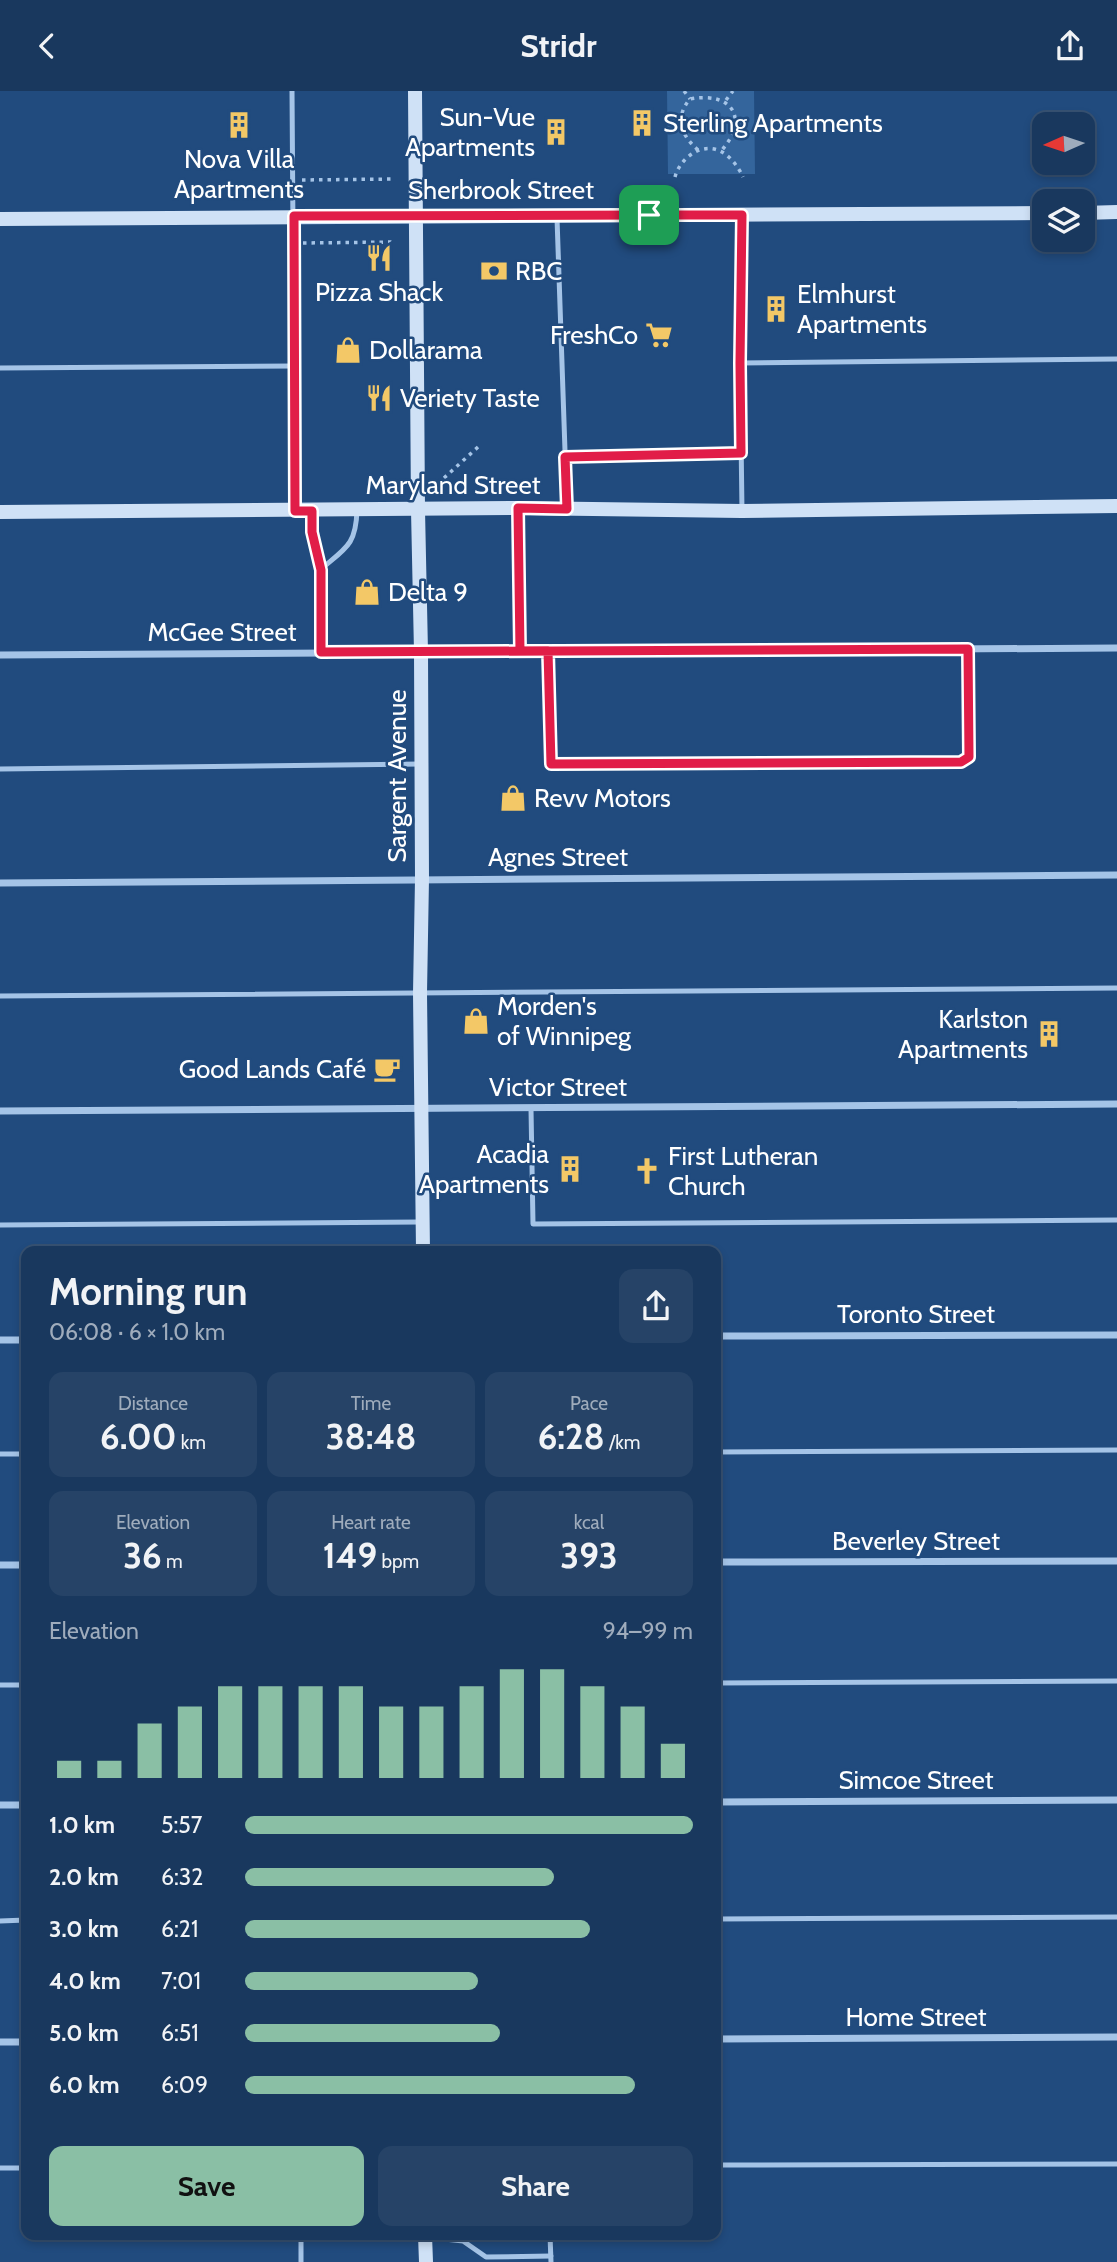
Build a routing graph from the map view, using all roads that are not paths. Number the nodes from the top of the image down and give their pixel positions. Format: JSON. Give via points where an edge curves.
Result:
{"nodes":[{"id":1,"x":292,"y":91,"type":"edge"},
{"id":2,"x":415,"y":91,"type":"edge"},
{"id":3,"x":1117,"y":212,"type":"edge"},
{"id":4,"x":1032,"y":213,"type":"edge"},
{"id":5,"x":1095,"y":213,"type":"edge"},
{"id":6,"x":417,"y":215,"type":"junction"},
{"id":7,"x":557,"y":215,"type":"junction"},
{"id":8,"x":742,"y":215,"type":"junction"},
{"id":9,"x":294,"y":216,"type":"junction"},
{"id":10,"x":0,"y":219,"type":"edge"},
{"id":11,"x":1117,"y":359,"type":"edge"},
{"id":12,"x":740,"y":363,"type":"junction"},
{"id":13,"x":293,"y":366,"type":"junction"},
{"id":14,"x":0,"y":367,"type":"edge"},
{"id":15,"x":741,"y":453,"type":"junction"},
{"id":16,"x":565,"y":457,"type":"junction"},
{"id":17,"x":1117,"y":506,"type":"edge"},
{"id":18,"x":518,"y":508,"type":"junction"},
{"id":19,"x":567,"y":509,"type":"junction"},
{"id":20,"x":357,"y":510,"type":"junction"},
{"id":21,"x":418,"y":510,"type":"junction"},
{"id":22,"x":742,"y":510,"type":"junction"},
{"id":23,"x":295,"y":511,"type":"junction"},
{"id":24,"x":312,"y":511,"type":"junction"},
{"id":25,"x":0,"y":512,"type":"edge"},
{"id":26,"x":321,"y":569,"type":"junction"},
{"id":27,"x":1117,"y":647,"type":"edge"},
{"id":28,"x":968,"y":649,"type":"junction"},
{"id":29,"x":520,"y":651,"type":"junction"},
{"id":30,"x":548,"y":651,"type":"junction"},
{"id":31,"x":321,"y":652,"type":"junction"},
{"id":32,"x":421,"y":652,"type":"junction"},
{"id":33,"x":0,"y":655,"type":"edge"},
{"id":34,"x":421,"y":764,"type":"junction"},
{"id":35,"x":0,"y":769,"type":"edge"},
{"id":36,"x":1117,"y":875,"type":"edge"},
{"id":37,"x":422,"y":879,"type":"junction"},
{"id":38,"x":0,"y":883,"type":"edge"},
{"id":39,"x":1117,"y":988,"type":"edge"},
{"id":40,"x":420,"y":993,"type":"junction"},
{"id":41,"x":0,"y":996,"type":"edge"},
{"id":42,"x":1117,"y":1104,"type":"edge"},
{"id":43,"x":422,"y":1109,"type":"junction"},
{"id":44,"x":531,"y":1109,"type":"junction"},
{"id":45,"x":0,"y":1111,"type":"edge"},
{"id":46,"x":1117,"y":1220,"type":"edge"},
{"id":47,"x":423,"y":1222,"type":"junction"},
{"id":48,"x":0,"y":1225,"type":"edge"},
{"id":49,"x":423,"y":1246,"type":"edge"},
{"id":50,"x":1117,"y":1335,"type":"edge"},
{"id":51,"x":721,"y":1336,"type":"edge"},
{"id":52,"x":0,"y":1340,"type":"edge"},
{"id":53,"x":21,"y":1340,"type":"edge"},
{"id":54,"x":1117,"y":1450,"type":"edge"},
{"id":55,"x":721,"y":1452,"type":"edge"},
{"id":56,"x":0,"y":1454,"type":"edge"},
{"id":57,"x":21,"y":1454,"type":"edge"},
{"id":58,"x":1117,"y":1561,"type":"edge"},
{"id":59,"x":721,"y":1562,"type":"edge"},
{"id":60,"x":0,"y":1565,"type":"edge"},
{"id":61,"x":21,"y":1565,"type":"edge"},
{"id":62,"x":1117,"y":1681,"type":"edge"},
{"id":63,"x":721,"y":1683,"type":"edge"},
{"id":64,"x":0,"y":1685,"type":"edge"},
{"id":65,"x":21,"y":1685,"type":"edge"},
{"id":66,"x":1117,"y":1800,"type":"edge"},
{"id":67,"x":721,"y":1802,"type":"edge"},
{"id":68,"x":0,"y":1805,"type":"edge"},
{"id":69,"x":21,"y":1805,"type":"edge"},
{"id":70,"x":1117,"y":1917,"type":"edge"},
{"id":71,"x":721,"y":1919,"type":"edge"},
{"id":72,"x":21,"y":1920,"type":"edge"},
{"id":73,"x":0,"y":1921,"type":"edge"},
{"id":74,"x":1117,"y":2037,"type":"edge"},
{"id":75,"x":721,"y":2039,"type":"edge"},
{"id":76,"x":0,"y":2042,"type":"edge"},
{"id":77,"x":21,"y":2042,"type":"edge"},
{"id":78,"x":1117,"y":2164,"type":"edge"},
{"id":79,"x":721,"y":2165,"type":"edge"},
{"id":80,"x":0,"y":2168,"type":"edge"},
{"id":81,"x":21,"y":2168,"type":"edge"},
{"id":82,"x":301,"y":2240,"type":"edge"},
{"id":83,"x":425,"y":2240,"type":"edge"},
{"id":84,"x":465,"y":2240,"type":"edge"},
{"id":85,"x":550,"y":2240,"type":"edge"},
{"id":86,"x":551,"y":2259,"type":"edge"},
{"id":87,"x":301,"y":2262,"type":"edge"},
{"id":88,"x":426,"y":2262,"type":"edge"}],
"edges":[{"from":1,"to":9,"type":"lane"},
{"from":2,"to":6,"type":"main road","name":"Sargent Avenue"},
{"from":3,"to":5,"type":"main road"},
{"from":4,"to":8,"type":"main road","name":"Sherbrook Street"},
{"from":6,"to":7,"type":"main road","name":"Sherbrook Street"},
{"from":6,"to":9,"type":"main road","name":"Sherbrook Street"},
{"from":6,"to":21,"type":"main road","name":"Sargent Avenue"},
{"from":7,"to":8,"type":"main road","name":"Sherbrook Street"},
{"from":7,"to":16,"type":"lane"},
{"from":8,"to":12,"type":"lane"},
{"from":9,"to":10,"type":"main road","name":"Sherbrook Street"},
{"from":9,"to":13,"type":"lane"},
{"from":11,"to":12,"type":"lane"},
{"from":12,"to":15,"type":"lane"},
{"from":13,"to":14,"type":"lane"},
{"from":13,"to":23,"type":"lane"},
{"from":15,"to":16,"type":"lane"},
{"from":15,"to":22,"type":"lane"},
{"from":16,"to":19,"type":"lane"},
{"from":17,"to":22,"type":"main road","name":"Maryland Street"},
{"from":18,"to":19,"type":"main road","name":"Maryland Street"},
{"from":18,"to":21,"type":"main road","name":"Maryland Street"},
{"from":18,"to":29,"type":"lane"},
{"from":19,"to":22,"type":"main road","name":"Maryland Street"},
{"from":20,"to":21,"type":"main road","name":"Maryland Street"},
{"from":20,"to":24,"type":"main road","name":"Maryland Street"},
{"from":20,"to":26,"type":"lane","via":[[357,532]]},
{"from":21,"to":32,"type":"main road","name":"Sargent Avenue"},
{"from":23,"to":24,"type":"main road","name":"Maryland Street"},
{"from":23,"to":25,"type":"main road","name":"Maryland Street"},
{"from":24,"to":26,"type":"lane"},
{"from":26,"to":31,"type":"lane"},
{"from":27,"to":28,"type":"street","name":"McGee Street"},
{"from":28,"to":30,"type":"street","name":"McGee Street"},
{"from":28,"to":30,"type":"lane","via":[[969,757],[961,762],[551,764]]},
{"from":29,"to":30,"type":"street","name":"McGee Street"},
{"from":29,"to":32,"type":"street","name":"McGee Street"},
{"from":31,"to":32,"type":"street","name":"McGee Street"},
{"from":31,"to":33,"type":"street","name":"McGee Street"},
{"from":32,"to":34,"type":"main road","name":"Sargent Avenue"},
{"from":34,"to":35,"type":"lane"},
{"from":34,"to":37,"type":"main road","name":"Sargent Avenue"},
{"from":36,"to":37,"type":"street","name":"Agnes Street"},
{"from":37,"to":38,"type":"street","name":"Agnes Street"},
{"from":37,"to":40,"type":"main road","name":"Sargent Avenue"},
{"from":39,"to":40,"type":"lane"},
{"from":40,"to":41,"type":"lane"},
{"from":40,"to":43,"type":"main road","name":"Sargent Avenue"},
{"from":42,"to":44,"type":"street","name":"Victor Street"},
{"from":43,"to":44,"type":"street","name":"Victor Street"},
{"from":43,"to":45,"type":"street","name":"Victor Street"},
{"from":43,"to":47,"type":"main road","name":"Sargent Avenue"},
{"from":44,"to":46,"type":"lane","via":[[533,1224]]},
{"from":47,"to":48,"type":"lane"},
{"from":47,"to":49,"type":"main road","name":"Sargent Avenue"},
{"from":50,"to":51,"type":"street","name":"Toronto Street"},
{"from":52,"to":53,"type":"street"},
{"from":54,"to":55,"type":"lane"},
{"from":56,"to":57,"type":"lane"},
{"from":58,"to":59,"type":"street","name":"Beverley Street"},
{"from":60,"to":61,"type":"street"},
{"from":62,"to":63,"type":"lane"},
{"from":64,"to":65,"type":"lane"},
{"from":66,"to":67,"type":"street","name":"Simcoe Street"},
{"from":68,"to":69,"type":"street"},
{"from":70,"to":71,"type":"lane"},
{"from":72,"to":73,"type":"lane"},
{"from":74,"to":75,"type":"street","name":"Home Street"},
{"from":76,"to":77,"type":"street"},
{"from":78,"to":79,"type":"lane"},
{"from":80,"to":81,"type":"lane"},
{"from":82,"to":87,"type":"lane"},
{"from":83,"to":88,"type":"main road"},
{"from":84,"to":86,"type":"lane","via":[[486,2257]]},
{"from":85,"to":86,"type":"lane"}]}
